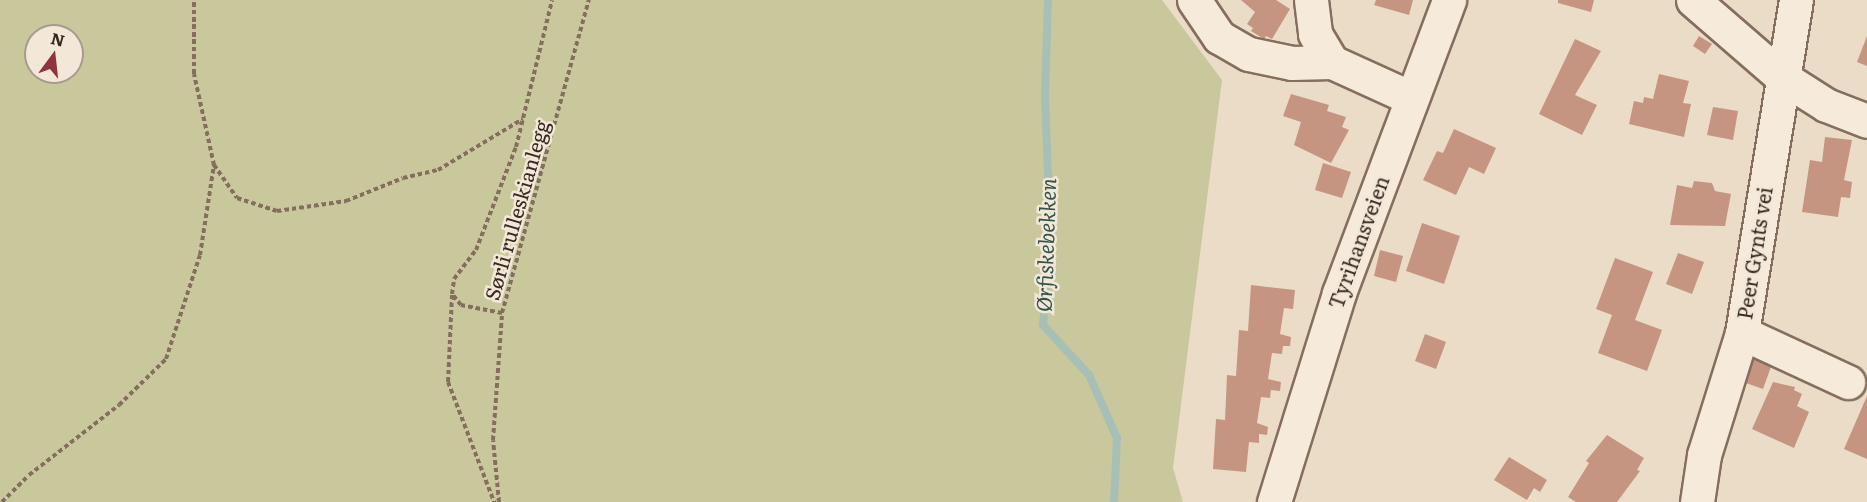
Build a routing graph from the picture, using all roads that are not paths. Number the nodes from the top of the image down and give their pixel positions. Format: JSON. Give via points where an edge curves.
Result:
{"nodes":[{"id":1,"x":1194,"y":0,"type":"edge"},
{"id":2,"x":1311,"y":0,"type":"edge"},
{"id":3,"x":1449,"y":0,"type":"edge"},
{"id":4,"x":1693,"y":0,"type":"edge"},
{"id":5,"x":1796,"y":0,"type":"edge"},
{"id":6,"x":1332,"y":62,"type":"junction"},
{"id":7,"x":1782,"y":77,"type":"junction"},
{"id":8,"x":1411,"y":98,"type":"junction"},
{"id":9,"x":1867,"y":121,"type":"edge"},
{"id":10,"x":1742,"y":333,"type":"junction"},
{"id":11,"x":1848,"y":382,"type":"dead end"},
{"id":12,"x":1275,"y":495,"type":"edge"},
{"id":13,"x":1697,"y":502,"type":"edge"}],
"edges":[{"from":1,"to":6,"type":"street","via":[[1219,37],[1249,54],[1292,63]]},
{"from":2,"to":6,"type":"street","via":[[1315,34]]},
{"from":3,"to":8,"type":"street","name":"Tyrihansveien"},
{"from":4,"to":7,"type":"street"},
{"from":5,"to":7,"type":"street","name":"Peer Gynts vei"},
{"from":6,"to":8,"type":"street"},
{"from":7,"to":9,"type":"street","via":[[1826,105]]},
{"from":7,"to":10,"type":"street","name":"Peer Gynts vei"},
{"from":8,"to":12,"type":"street","name":"Tyrihansveien","via":[[1339,293]]},
{"from":10,"to":11,"type":"street"},
{"from":10,"to":13,"type":"street","name":"Peer Gynts vei","via":[[1704,454]]}]}
